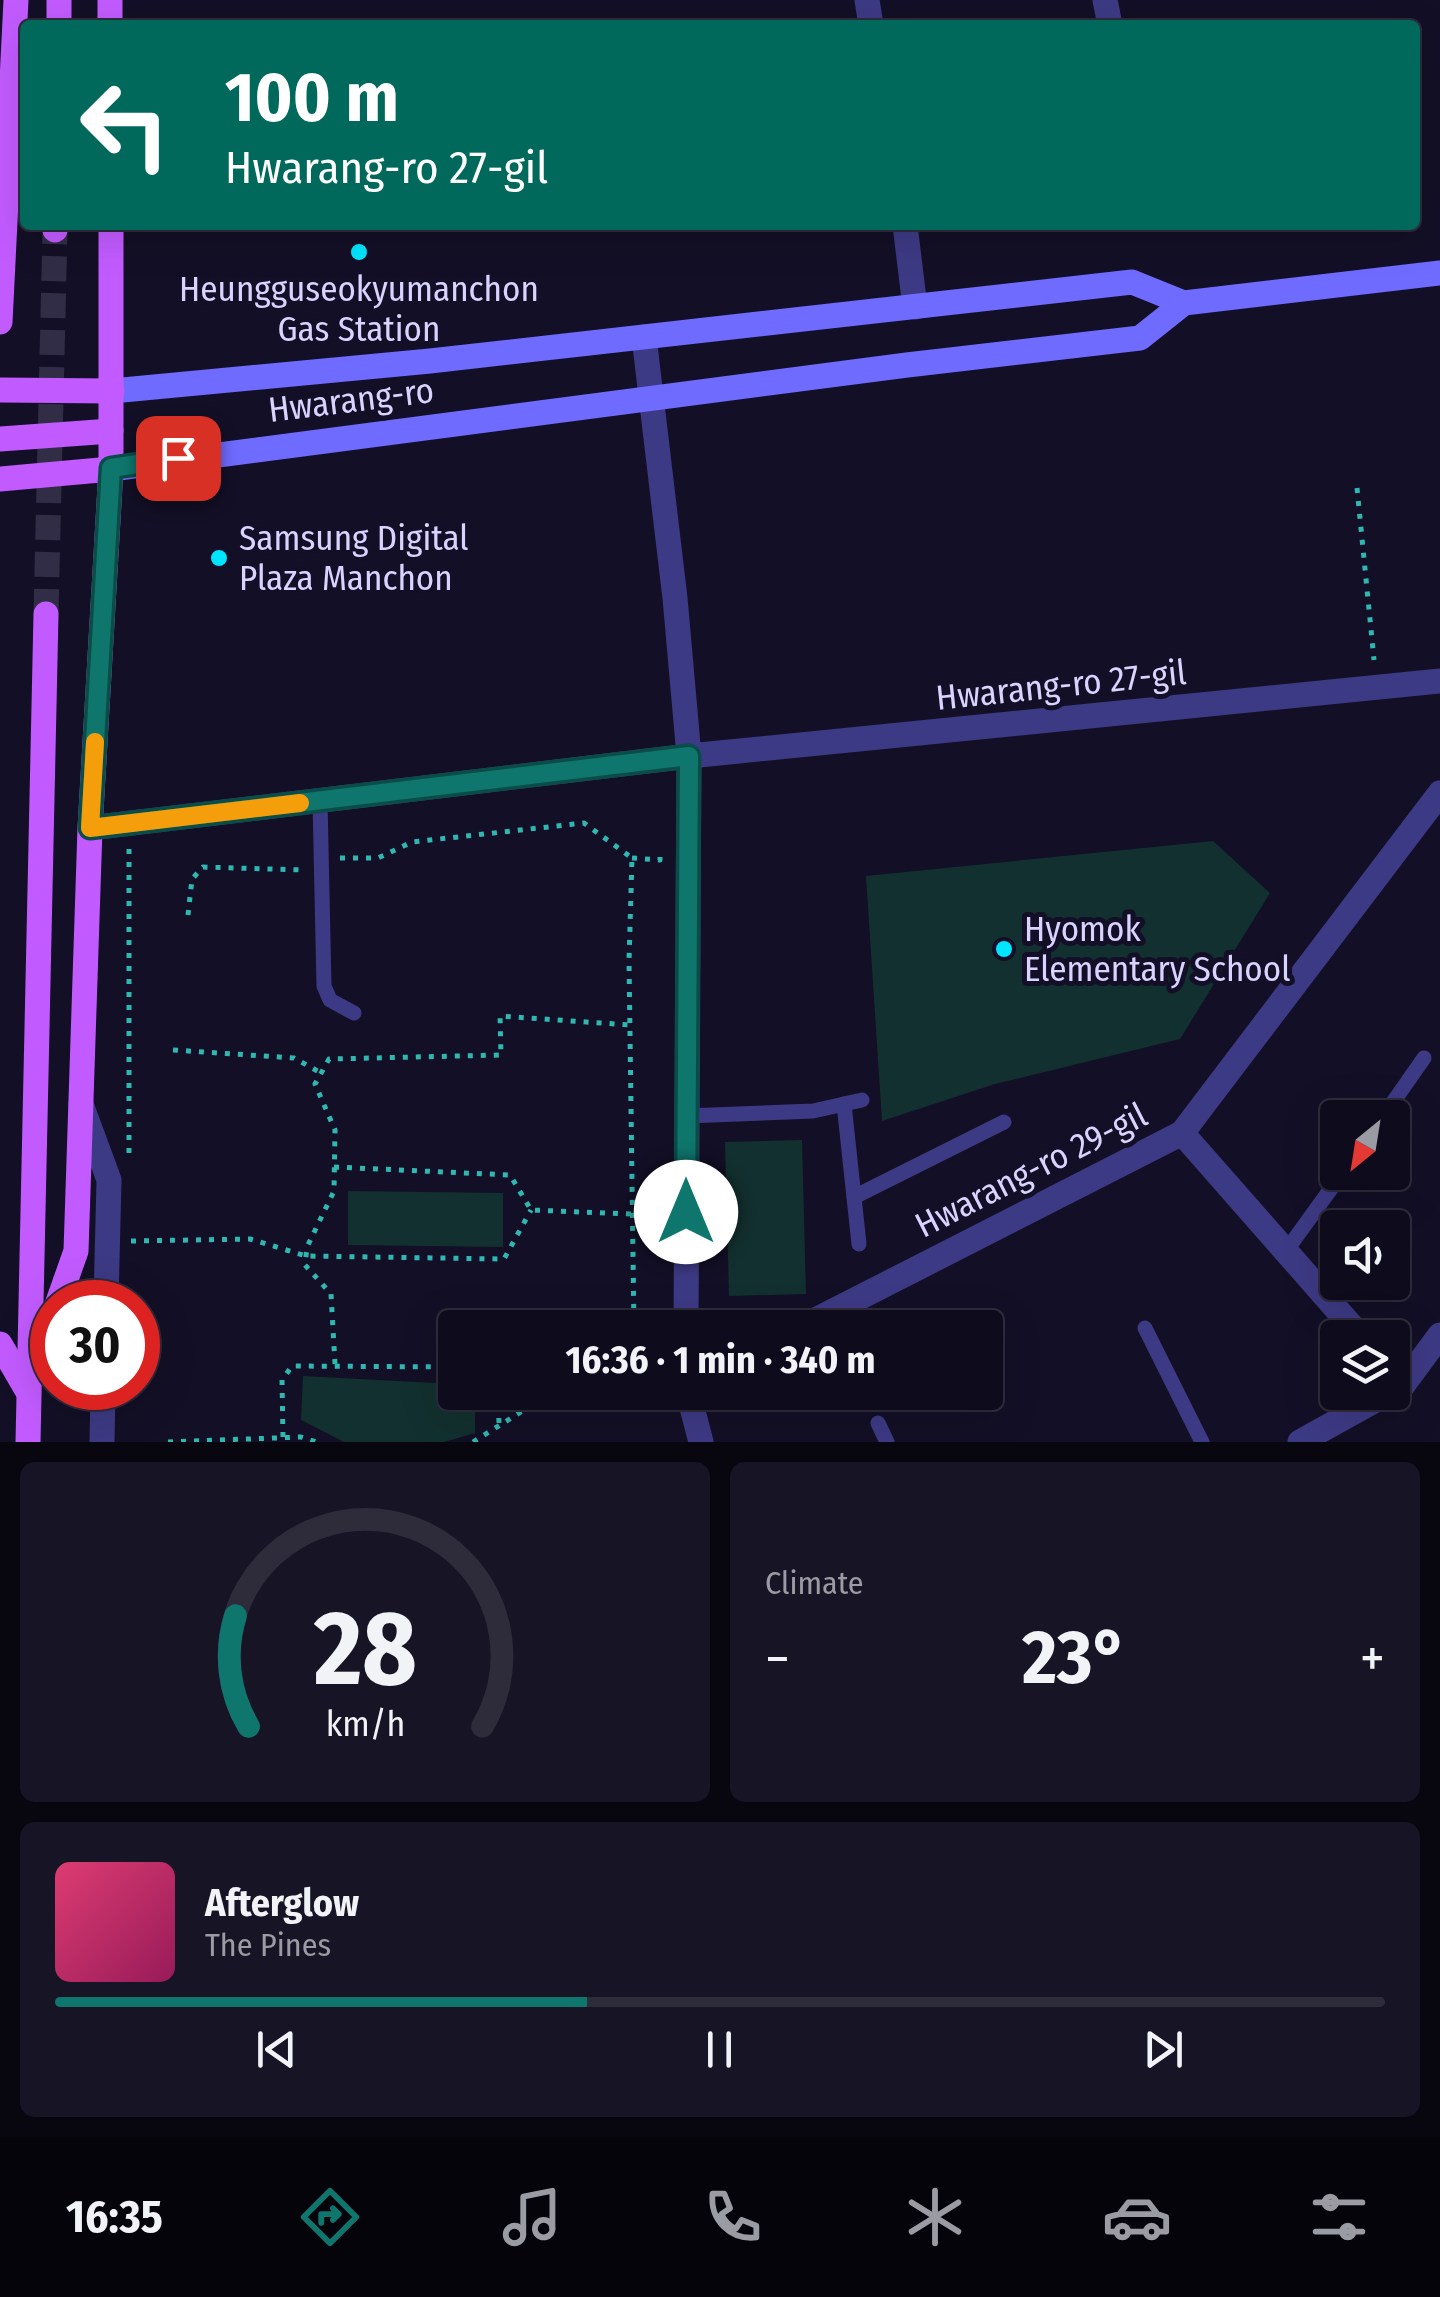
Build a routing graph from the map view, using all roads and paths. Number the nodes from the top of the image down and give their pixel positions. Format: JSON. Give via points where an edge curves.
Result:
{"nodes":[{"id":1,"x":16,"y":0,"type":"edge"},
{"id":2,"x":111,"y":230,"type":"edge"},
{"id":3,"x":906,"y":230,"type":"edge"},
{"id":4,"x":1440,"y":273,"type":"edge"},
{"id":5,"x":1184,"y":303,"type":"junction"},
{"id":6,"x":915,"y":306,"type":"junction"},
{"id":7,"x":0,"y":322,"type":"edge"},
{"id":8,"x":644,"y":337,"type":"junction"},
{"id":9,"x":0,"y":390,"type":"edge"},
{"id":10,"x":112,"y":392,"type":"junction"},
{"id":11,"x":652,"y":398,"type":"junction"},
{"id":12,"x":111,"y":431,"type":"junction"},
{"id":13,"x":0,"y":439,"type":"edge"},
{"id":14,"x":111,"y":468,"type":"junction"},
{"id":15,"x":0,"y":479,"type":"edge"},
{"id":16,"x":1357,"y":488,"type":"dead end"},
{"id":17,"x":46,"y":614,"type":"tunnel mouth"},
{"id":18,"x":1440,"y":681,"type":"edge"},
{"id":19,"x":1377,"y":688,"type":"junction"},
{"id":20,"x":689,"y":756,"type":"junction"},
{"id":21,"x":1440,"y":793,"type":"edge"},
{"id":22,"x":320,"y":801,"type":"junction"},
{"id":23,"x":90,"y":828,"type":"junction"},
{"id":24,"x":321,"y":836,"type":"junction"},
{"id":25,"x":129,"y":845,"type":"dead end"},
{"id":26,"x":188,"y":915,"type":"dead end"},
{"id":27,"x":354,"y":1013,"type":"dead end"},
{"id":28,"x":630,"y":1025,"type":"junction"},
{"id":29,"x":174,"y":1050,"type":"dead end"},
{"id":30,"x":1424,"y":1058,"type":"dead end"},
{"id":31,"x":321,"y":1073,"type":"junction"},
{"id":32,"x":862,"y":1100,"type":"dead end"},
{"id":33,"x":1395,"y":1100,"type":"edge"},
{"id":34,"x":81,"y":1104,"type":"junction"},
{"id":35,"x":844,"y":1104,"type":"junction"},
{"id":36,"x":686,"y":1116,"type":"junction"},
{"id":37,"x":1004,"y":1122,"type":"dead end"},
{"id":38,"x":1182,"y":1133,"type":"junction"},
{"id":39,"x":128,"y":1162,"type":"dead end"},
{"id":40,"x":334,"y":1168,"type":"junction"},
{"id":41,"x":1330,"y":1190,"type":"edge"},
{"id":42,"x":854,"y":1198,"type":"junction"},
{"id":43,"x":531,"y":1210,"type":"junction"},
{"id":44,"x":633,"y":1214,"type":"junction"},
{"id":45,"x":128,"y":1241,"type":"dead end"},
{"id":46,"x":859,"y":1244,"type":"dead end"},
{"id":47,"x":1286,"y":1251,"type":"junction"},
{"id":48,"x":306,"y":1256,"type":"junction"},
{"id":49,"x":66,"y":1280,"type":"edge"},
{"id":50,"x":107,"y":1280,"type":"edge"},
{"id":51,"x":634,"y":1310,"type":"edge"},
{"id":52,"x":686,"y":1310,"type":"edge"},
{"id":53,"x":835,"y":1310,"type":"edge"},
{"id":54,"x":1346,"y":1320,"type":"edge"},
{"id":55,"x":1145,"y":1328,"type":"dead end"},
{"id":56,"x":1440,"y":1335,"type":"edge"},
{"id":57,"x":0,"y":1344,"type":"edge"},
{"id":58,"x":335,"y":1364,"type":"junction"},
{"id":59,"x":438,"y":1367,"type":"edge"},
{"id":60,"x":1410,"y":1368,"type":"edge"},
{"id":61,"x":30,"y":1386,"type":"edge"},
{"id":62,"x":28,"y":1392,"type":"junction"},
{"id":63,"x":103,"y":1410,"type":"edge"},
{"id":64,"x":499,"y":1410,"type":"edge"},
{"id":65,"x":524,"y":1410,"type":"edge"},
{"id":66,"x":693,"y":1410,"type":"edge"},
{"id":67,"x":1353,"y":1410,"type":"edge"},
{"id":68,"x":878,"y":1422,"type":"dead end"},
{"id":69,"x":499,"y":1426,"type":"junction"},
{"id":70,"x":283,"y":1437,"type":"junction"},
{"id":71,"x":28,"y":1442,"type":"edge"},
{"id":72,"x":102,"y":1442,"type":"edge"},
{"id":73,"x":168,"y":1442,"type":"edge"},
{"id":74,"x":316,"y":1442,"type":"edge"},
{"id":75,"x":473,"y":1442,"type":"edge"},
{"id":76,"x":701,"y":1442,"type":"edge"},
{"id":77,"x":887,"y":1442,"type":"edge"},
{"id":78,"x":1202,"y":1442,"type":"edge"},
{"id":79,"x":1300,"y":1442,"type":"edge"}],
"edges":[{"from":1,"to":7,"type":"main road"},
{"from":2,"to":10,"type":"main road"},
{"from":3,"to":6,"type":"street"},
{"from":4,"to":5,"type":"main road","name":"Hwarang-ro"},
{"from":5,"to":6,"type":"main road","name":"Hwarang-ro","via":[[1132,282]]},
{"from":5,"to":11,"type":"main road","name":"Hwarang-ro","via":[[1140,338]]},
{"from":6,"to":8,"type":"main road","name":"Hwarang-ro"},
{"from":8,"to":10,"type":"main road","name":"Hwarang-ro"},
{"from":8,"to":11,"type":"street"},
{"from":9,"to":10,"type":"main road","name":"Hwarang-ro"},
{"from":10,"to":12,"type":"main road"},
{"from":11,"to":14,"type":"main road","name":"Hwarang-ro"},
{"from":11,"to":20,"type":"street"},
{"from":12,"to":13,"type":"main road"},
{"from":12,"to":14,"type":"main road"},
{"from":14,"to":15,"type":"main road","name":"Hwarang-ro"},
{"from":14,"to":23,"type":"main road"},
{"from":16,"to":19,"type":"path"},
{"from":17,"to":62,"type":"main road"},
{"from":18,"to":19,"type":"street","name":"Hwarang-ro 27-gil"},
{"from":19,"to":20,"type":"street","name":"Hwarang-ro 27-gil"},
{"from":20,"to":22,"type":"street","name":"Hwarang-ro 27-gil"},
{"from":20,"to":36,"type":"street"},
{"from":21,"to":38,"type":"street","name":"Hwarang-ro 29-gil"},
{"from":22,"to":23,"type":"street","name":"Hwarang-ro 27-gil"},
{"from":22,"to":24,"type":"lane"},
{"from":23,"to":34,"type":"main road"},
{"from":24,"to":26,"type":"path","via":[[300,838],[303,870],[202,867],[192,880]]},
{"from":24,"to":27,"type":"lane","via":[[324,986],[330,1000]]},
{"from":24,"to":28,"type":"path","via":[[338,836],[336,858],[378,858],[412,842],[584,823],[632,858]]},
{"from":25,"to":39,"type":"path"},
{"from":28,"to":31,"type":"path","via":[[500,1016],[501,1054],[329,1058]]},
{"from":28,"to":44,"type":"path"},
{"from":29,"to":31,"type":"path","via":[[294,1058]]},
{"from":30,"to":33,"type":"lane"},
{"from":31,"to":40,"type":"path","via":[[315,1084],[335,1130]]},
{"from":32,"to":35,"type":"lane"},
{"from":34,"to":49,"type":"main road","via":[[76,1251]]},
{"from":34,"to":50,"type":"street","via":[[109,1180]]},
{"from":35,"to":36,"type":"lane"},
{"from":35,"to":42,"type":"lane"},
{"from":36,"to":52,"type":"street"},
{"from":37,"to":42,"type":"lane"},
{"from":38,"to":47,"type":"street"},
{"from":38,"to":53,"type":"street","name":"Hwarang-ro 29-gil"},
{"from":40,"to":43,"type":"path","via":[[510,1176]]},
{"from":40,"to":48,"type":"path","via":[[334,1191]]},
{"from":41,"to":47,"type":"lane"},
{"from":42,"to":46,"type":"lane"},
{"from":43,"to":44,"type":"path"},
{"from":43,"to":48,"type":"path","via":[[504,1260]]},
{"from":44,"to":51,"type":"path"},
{"from":45,"to":48,"type":"path","via":[[250,1239]]},
{"from":47,"to":54,"type":"street"},
{"from":48,"to":58,"type":"path","via":[[305,1265],[330,1294]]},
{"from":55,"to":78,"type":"lane"},
{"from":56,"to":60,"type":"street"},
{"from":57,"to":62,"type":"main road"},
{"from":58,"to":59,"type":"path"},
{"from":58,"to":70,"type":"path","via":[[292,1366],[282,1380]]},
{"from":61,"to":62,"type":"main road"},
{"from":62,"to":71,"type":"main road"},
{"from":63,"to":72,"type":"street"},
{"from":64,"to":69,"type":"path"},
{"from":65,"to":69,"type":"path"},
{"from":66,"to":76,"type":"street"},
{"from":67,"to":79,"type":"street"},
{"from":68,"to":77,"type":"lane"},
{"from":69,"to":75,"type":"path"},
{"from":70,"to":73,"type":"path"},
{"from":70,"to":74,"type":"path"}]}
